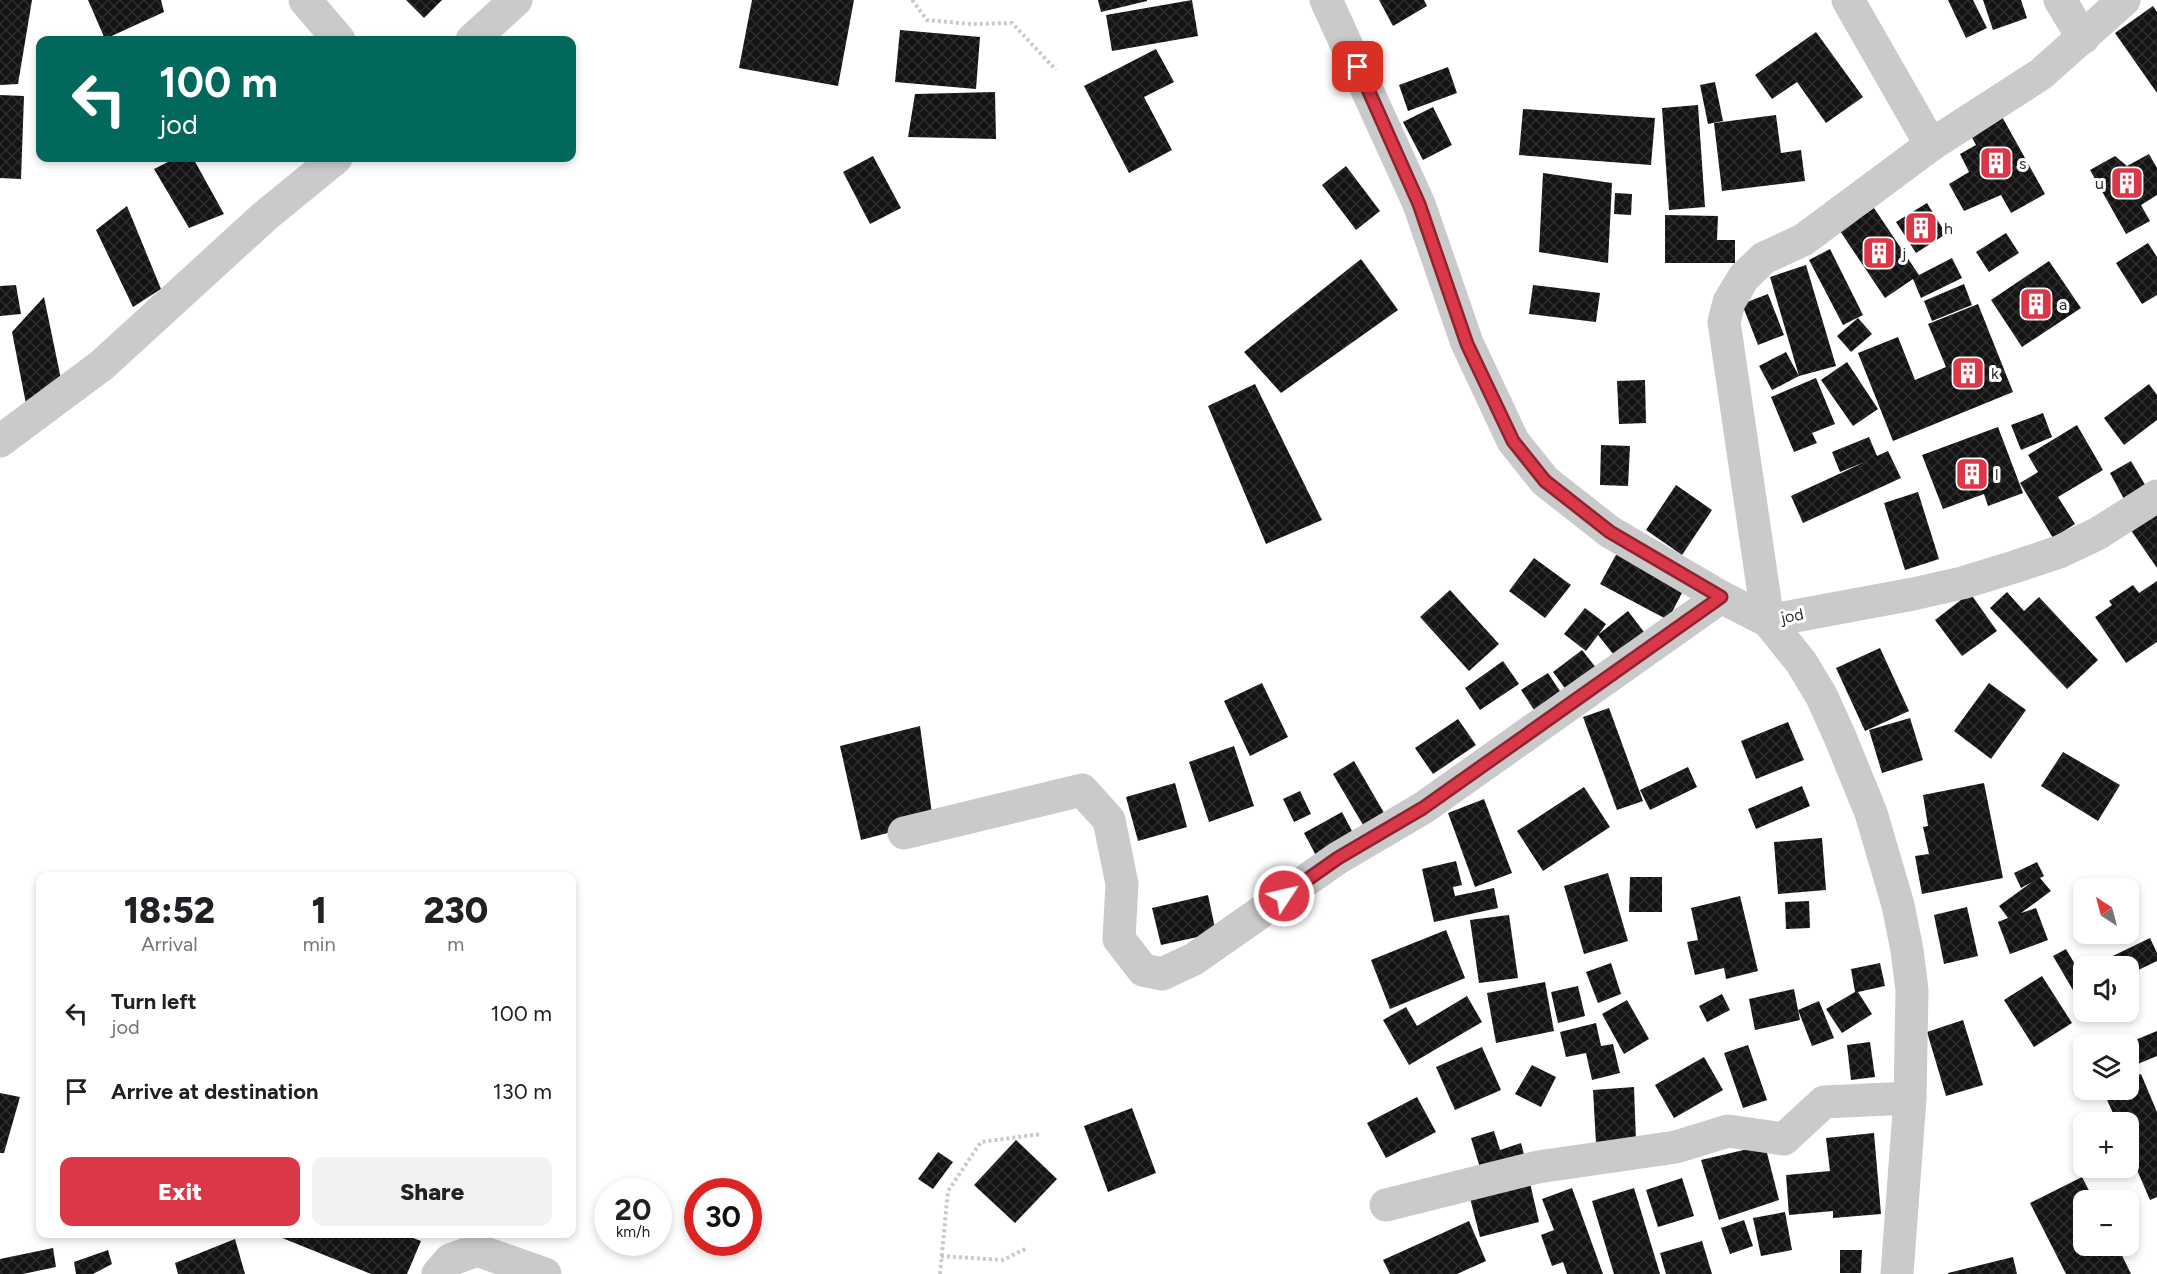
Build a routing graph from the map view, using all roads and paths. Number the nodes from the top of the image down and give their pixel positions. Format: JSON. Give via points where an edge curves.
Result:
{"nodes":[{"id":1,"x":305,"y":0,"type":"edge"},
{"id":2,"x":516,"y":0,"type":"edge"},
{"id":3,"x":912,"y":0,"type":"edge"},
{"id":4,"x":1326,"y":0,"type":"edge"},
{"id":5,"x":1848,"y":0,"type":"edge"},
{"id":6,"x":2060,"y":0,"type":"edge"},
{"id":7,"x":2124,"y":0,"type":"edge"},
{"id":8,"x":336,"y":36,"type":"edge"},
{"id":9,"x":476,"y":36,"type":"edge"},
{"id":10,"x":2083,"y":38,"type":"junction"},
{"id":11,"x":1056,"y":70,"type":"dead end"},
{"id":12,"x":1931,"y":146,"type":"junction"},
{"id":13,"x":331,"y":162,"type":"edge"},
{"id":14,"x":0,"y":441,"type":"edge"},
{"id":15,"x":2157,"y":496,"type":"edge"},
{"id":16,"x":1721,"y":597,"type":"junction"},
{"id":17,"x":1768,"y":621,"type":"junction"},
{"id":18,"x":904,"y":833,"type":"dead end"},
{"id":19,"x":1910,"y":1098,"type":"junction"},
{"id":20,"x":1041,"y":1134,"type":"dead end"},
{"id":21,"x":1386,"y":1205,"type":"dead end"},
{"id":22,"x":1027,"y":1248,"type":"dead end"},
{"id":23,"x":941,"y":1256,"type":"junction"},
{"id":24,"x":438,"y":1274,"type":"edge"},
{"id":25,"x":545,"y":1274,"type":"edge"},
{"id":26,"x":940,"y":1274,"type":"edge"},
{"id":27,"x":1897,"y":1274,"type":"edge"}],
"edges":[{"from":1,"to":8,"type":"street"},
{"from":2,"to":9,"type":"street"},
{"from":3,"to":11,"type":"path","via":[[927,20],[1012,23]]},
{"from":4,"to":16,"type":"street","name":"jod","via":[[1419,204],[1467,344],[1513,441],[1545,481],[1610,532]]},
{"from":5,"to":12,"type":"street"},
{"from":6,"to":10,"type":"street"},
{"from":7,"to":10,"type":"street"},
{"from":10,"to":12,"type":"street","via":[[2041,74]]},
{"from":12,"to":17,"type":"street","via":[[1803,240],[1764,258],[1744,277],[1729,302],[1724,322],[1727,352]]},
{"from":13,"to":14,"type":"street","via":[[265,216],[102,364]]},
{"from":15,"to":17,"type":"street","name":"jod","via":[[2097,534],[2014,567],[1913,594]]},
{"from":16,"to":17,"type":"street","name":"jod"},
{"from":16,"to":18,"type":"street","via":[[1423,808],[1338,858],[1194,959],[1162,974],[1143,970],[1119,939],[1122,884],[1109,820],[1082,790]]},
{"from":17,"to":19,"type":"street","via":[[1801,662],[1822,697],[1878,836],[1898,904],[1912,990]]},
{"from":19,"to":21,"type":"street","via":[[1824,1102],[1784,1139],[1728,1131],[1676,1147],[1538,1167]]},
{"from":19,"to":27,"type":"street"},
{"from":20,"to":23,"type":"path","via":[[981,1142],[948,1191]]},
{"from":22,"to":23,"type":"path","via":[[1003,1260]]},
{"from":23,"to":26,"type":"path"},
{"from":24,"to":25,"type":"street","via":[[450,1260],[477,1250]]}]}
